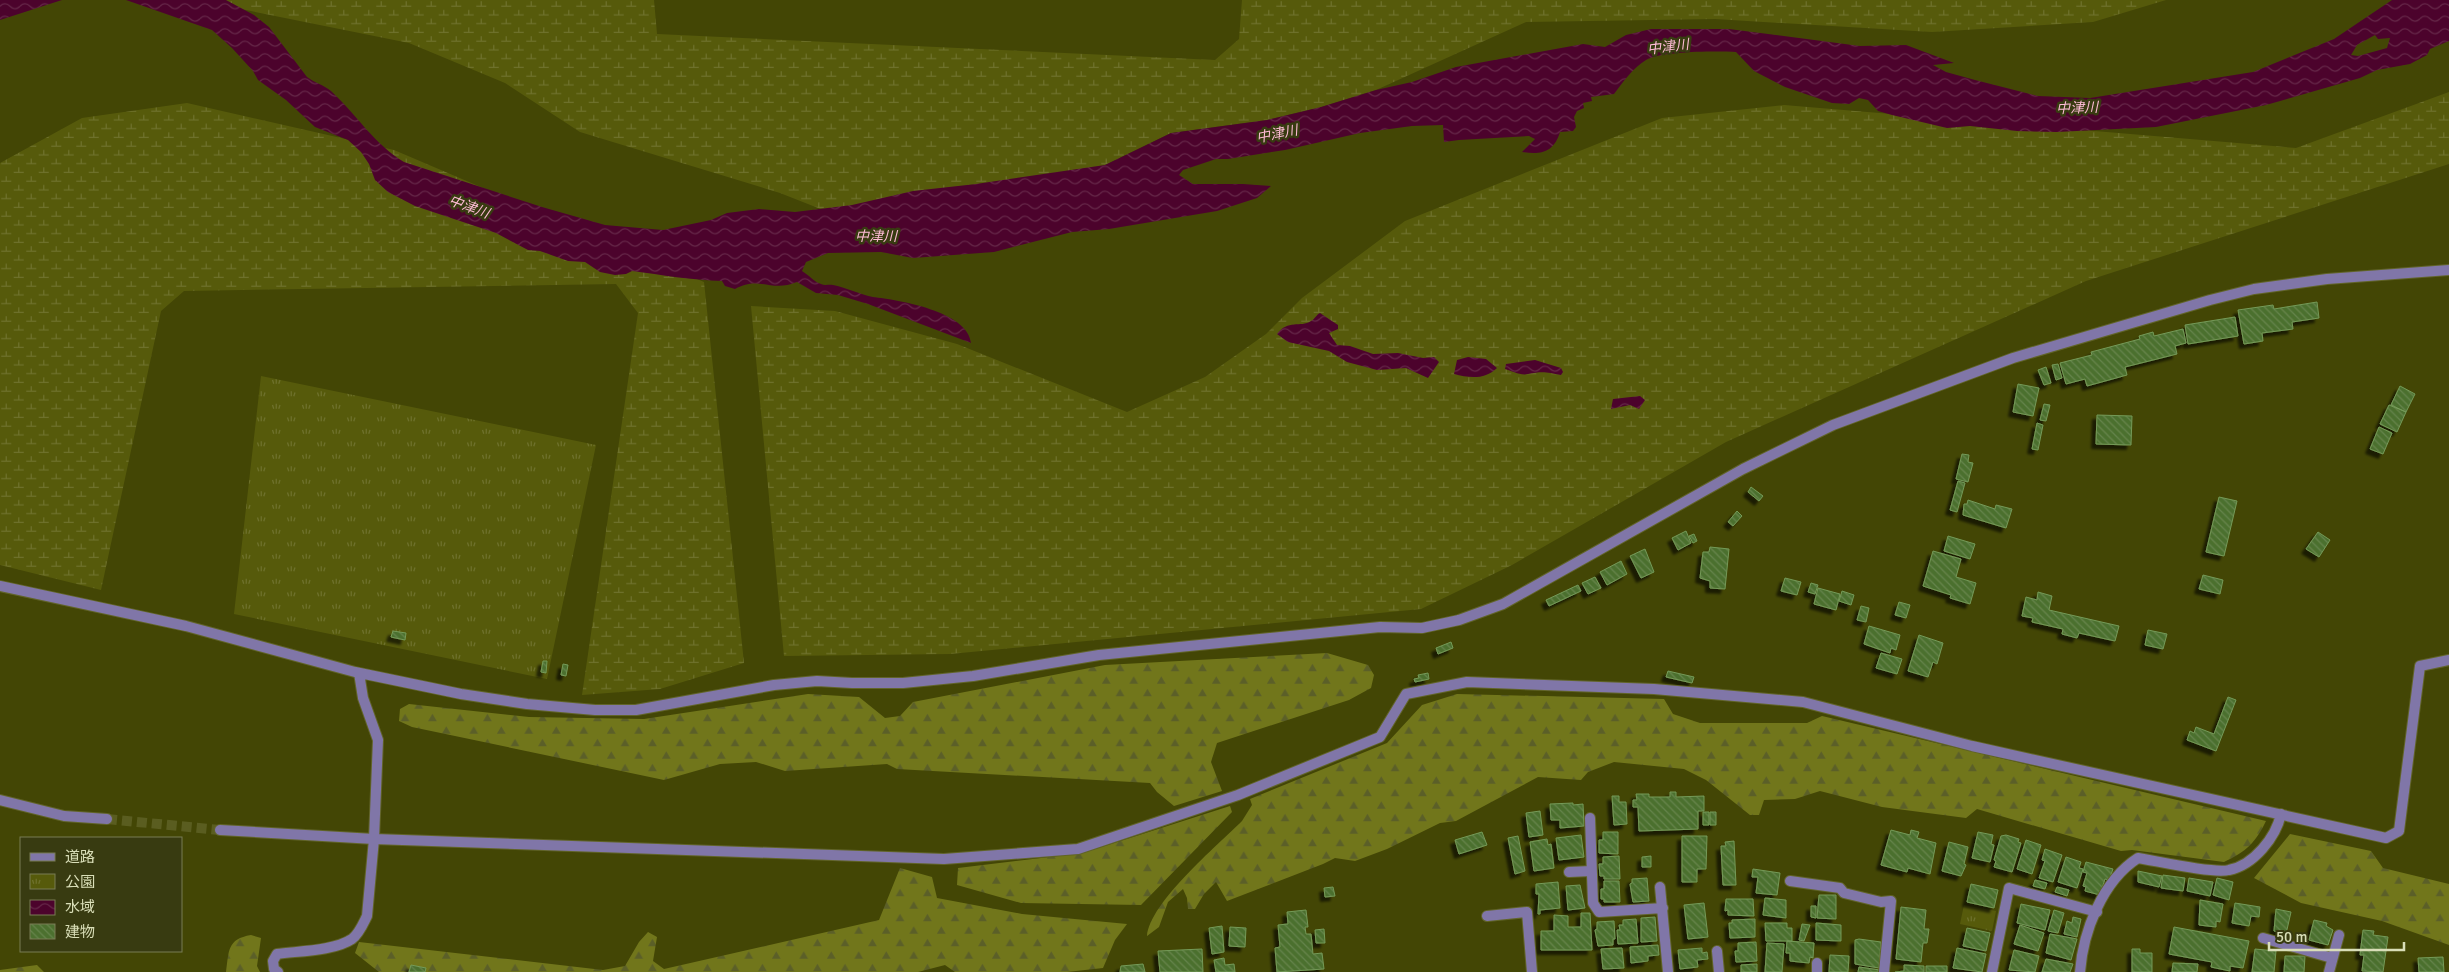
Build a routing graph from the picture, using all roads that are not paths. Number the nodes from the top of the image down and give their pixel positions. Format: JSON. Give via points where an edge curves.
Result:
{"nodes":[{"id":1,"x":2449,"y":270,"type":"edge"},
{"id":2,"x":0,"y":586,"type":"edge"},
{"id":3,"x":2449,"y":660,"type":"edge"},
{"id":4,"x":359,"y":673,"type":"junction"},
{"id":5,"x":0,"y":800,"type":"edge"},
{"id":6,"x":2281,"y":814,"type":"junction"},
{"id":7,"x":1590,"y":818,"type":"dead end"},
{"id":8,"x":107,"y":820,"type":"tunnel mouth"},
{"id":9,"x":220,"y":830,"type":"tunnel mouth"},
{"id":10,"x":374,"y":839,"type":"junction"},
{"id":11,"x":1591,"y":871,"type":"junction"},
{"id":12,"x":1569,"y":872,"type":"dead end"},
{"id":13,"x":1790,"y":881,"type":"dead end"},
{"id":14,"x":1804,"y":883,"type":"junction"},
{"id":15,"x":1660,"y":887,"type":"dead end"},
{"id":16,"x":1803,"y":894,"type":"dead end"},
{"id":17,"x":1662,"y":908,"type":"junction"},
{"id":18,"x":2097,"y":912,"type":"junction"},
{"id":19,"x":1487,"y":916,"type":"dead end"},
{"id":20,"x":2339,"y":935,"type":"dead end"},
{"id":21,"x":2264,"y":938,"type":"dead end"},
{"id":22,"x":1717,"y":951,"type":"dead end"},
{"id":23,"x":2332,"y":958,"type":"junction"},
{"id":24,"x":278,"y":972,"type":"edge"},
{"id":25,"x":1532,"y":972,"type":"edge"},
{"id":26,"x":1668,"y":972,"type":"edge"},
{"id":27,"x":1719,"y":972,"type":"edge"},
{"id":28,"x":1884,"y":972,"type":"edge"},
{"id":29,"x":1992,"y":972,"type":"edge"},
{"id":30,"x":2080,"y":972,"type":"edge"},
{"id":31,"x":2329,"y":972,"type":"edge"}],
"edges":[{"from":1,"to":4,"type":"street","via":[[2326,279],[2254,289],[2004,362],[1833,425],[1743,469],[1503,604],[1459,620],[1422,628],[1380,627],[1119,653],[973,676],[903,683],[817,681],[774,685],[636,710],[527,704]]},
{"from":2,"to":4,"type":"street","via":[[186,626]]},
{"from":3,"to":6,"type":"street","via":[[2420,666],[2399,832],[2386,838]]},
{"from":4,"to":10,"type":"street","via":[[363,698],[378,740]]},
{"from":5,"to":8,"type":"street","via":[[64,816]]},
{"from":6,"to":10,"type":"street","via":[[1982,748],[1803,702],[1654,689],[1467,682],[1406,694],[1380,737],[1238,795],[1078,849],[944,859]]},
{"from":6,"to":18,"type":"street","via":[[2267,844],[2244,864],[2228,871],[2138,858],[2123,868]]},
{"from":7,"to":11,"type":"street"},
{"from":9,"to":10,"type":"street"},
{"from":10,"to":24,"type":"street","via":[[367,916],[362,927],[353,939],[338,946],[277,954],[273,961]]},
{"from":11,"to":12,"type":"street"},
{"from":11,"to":17,"type":"street","via":[[1593,903],[1599,912]]},
{"from":13,"to":14,"type":"street"},
{"from":14,"to":16,"type":"street"},
{"from":14,"to":28,"type":"street","via":[[1840,888],[1844,893],[1881,902],[1891,901]]},
{"from":15,"to":17,"type":"street"},
{"from":17,"to":26,"type":"street"},
{"from":18,"to":29,"type":"street","via":[[2009,888]]},
{"from":18,"to":30,"type":"street","via":[[2082,951]]},
{"from":19,"to":25,"type":"street","via":[[1527,912]]},
{"from":20,"to":23,"type":"street"},
{"from":21,"to":23,"type":"street"},
{"from":22,"to":27,"type":"street"},
{"from":23,"to":31,"type":"street"}]}
